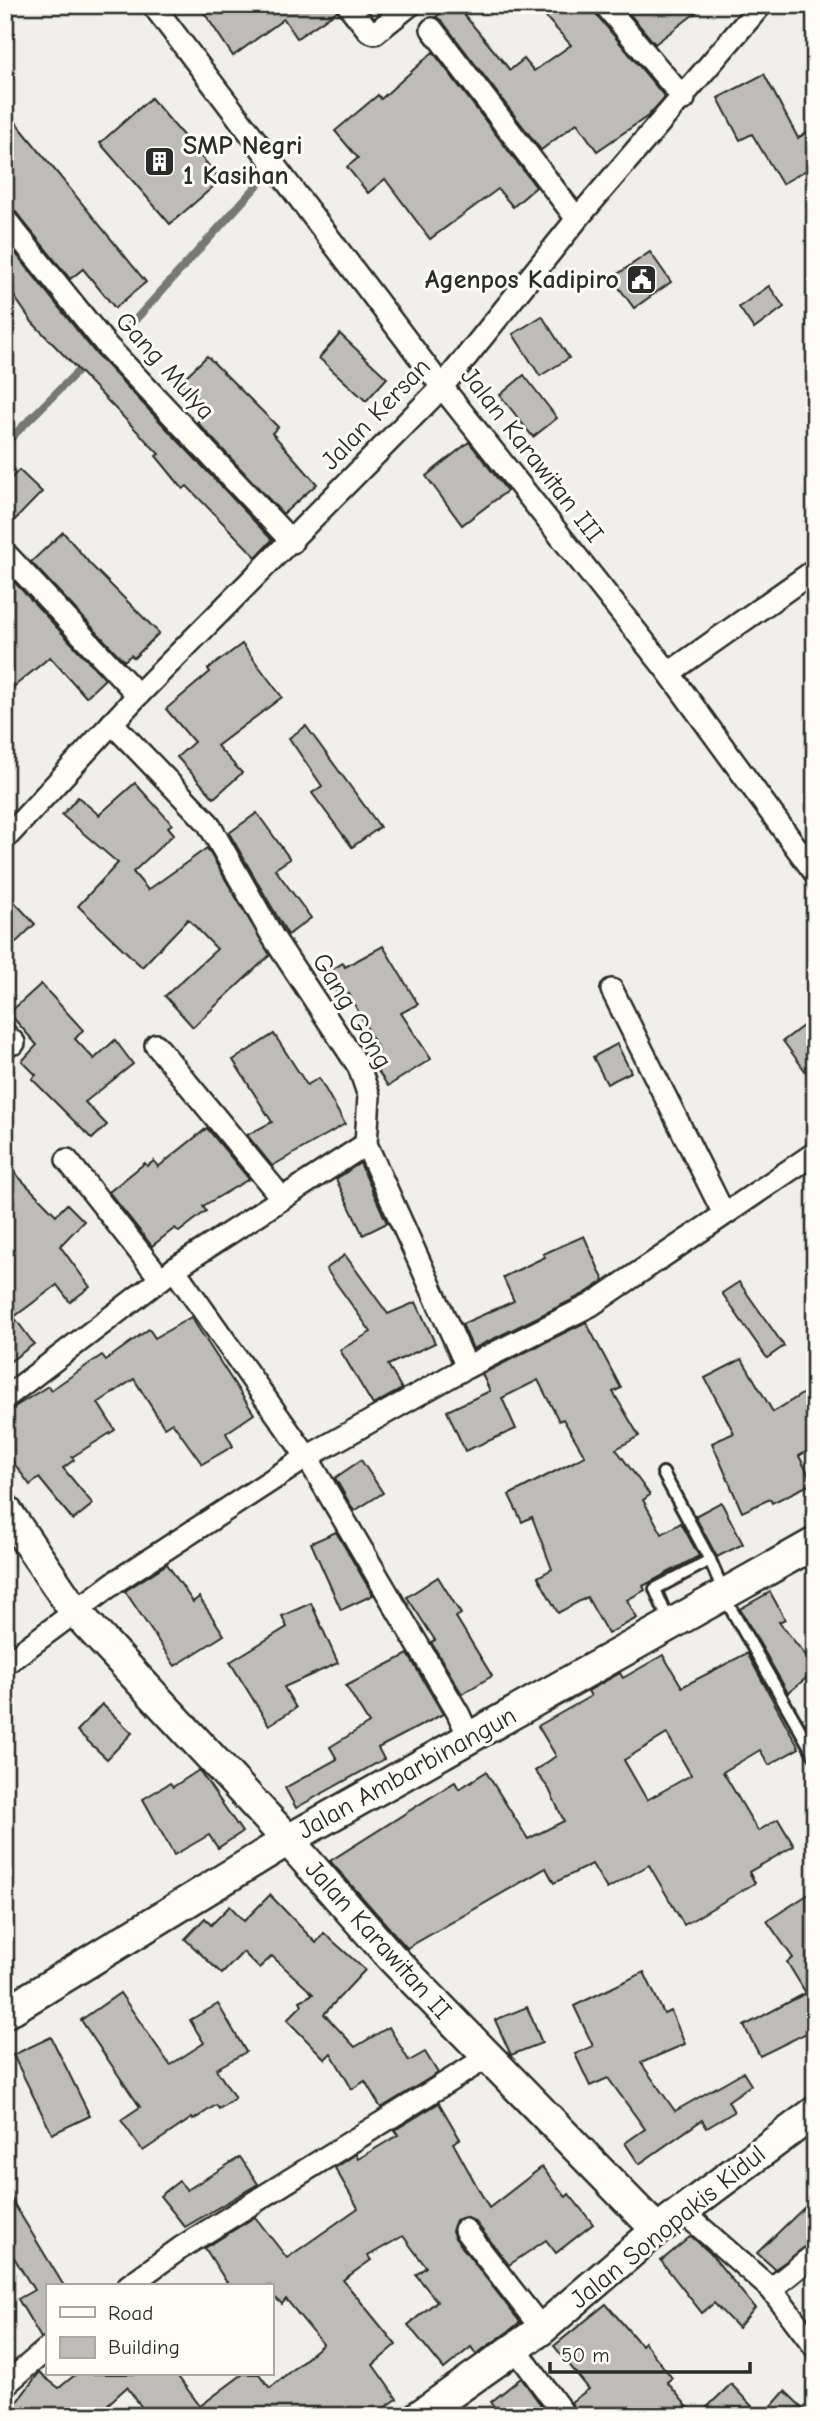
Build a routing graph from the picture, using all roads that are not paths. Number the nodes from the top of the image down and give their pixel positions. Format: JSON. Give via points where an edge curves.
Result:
{"nodes":[{"id":1,"x":153,"y":5,"type":"edge"},
{"id":2,"x":348,"y":5,"type":"edge"},
{"id":3,"x":410,"y":5,"type":"edge"},
{"id":4,"x":605,"y":5,"type":"edge"},
{"id":5,"x":761,"y":5,"type":"edge"},
{"id":6,"x":432,"y":29,"type":"dead end"},
{"id":7,"x":684,"y":99,"type":"junction"},
{"id":8,"x":5,"y":219,"type":"edge"},
{"id":9,"x":577,"y":219,"type":"junction"},
{"id":10,"x":442,"y":387,"type":"junction"},
{"id":11,"x":292,"y":542,"type":"junction"},
{"id":12,"x":5,"y":553,"type":"edge"},
{"id":13,"x":815,"y":570,"type":"edge"},
{"id":14,"x":669,"y":673,"type":"junction"},
{"id":15,"x":138,"y":695,"type":"junction"},
{"id":16,"x":112,"y":723,"type":"junction"},
{"id":17,"x":5,"y":839,"type":"edge"},
{"id":18,"x":815,"y":873,"type":"edge"},
{"id":19,"x":612,"y":990,"type":"dead end"},
{"id":20,"x":156,"y":1045,"type":"dead end"},
{"id":21,"x":366,"y":1144,"type":"junction"},
{"id":22,"x":815,"y":1153,"type":"edge"},
{"id":23,"x":67,"y":1160,"type":"dead end"},
{"id":24,"x":281,"y":1197,"type":"junction"},
{"id":25,"x":724,"y":1214,"type":"junction"},
{"id":26,"x":167,"y":1274,"type":"junction"},
{"id":27,"x":467,"y":1367,"type":"junction"},
{"id":28,"x":5,"y":1398,"type":"edge"},
{"id":29,"x":306,"y":1457,"type":"junction"},
{"id":30,"x":663,"y":1474,"type":"dead end"},
{"id":31,"x":5,"y":1510,"type":"edge"},
{"id":32,"x":815,"y":1543,"type":"edge"},
{"id":33,"x":710,"y":1560,"type":"junction"},
{"id":34,"x":725,"y":1596,"type":"junction"},
{"id":35,"x":75,"y":1610,"type":"junction"},
{"id":36,"x":670,"y":1625,"type":"junction"},
{"id":37,"x":5,"y":1664,"type":"edge"},
{"id":38,"x":470,"y":1739,"type":"junction"},
{"id":39,"x":815,"y":1756,"type":"edge"},
{"id":40,"x":288,"y":1840,"type":"junction"},
{"id":41,"x":5,"y":2013,"type":"edge"},
{"id":42,"x":486,"y":2058,"type":"junction"},
{"id":43,"x":815,"y":2112,"type":"edge"},
{"id":44,"x":684,"y":2212,"type":"junction"},
{"id":45,"x":465,"y":2230,"type":"dead end"},
{"id":46,"x":657,"y":2230,"type":"junction"},
{"id":47,"x":815,"y":2254,"type":"edge"},
{"id":48,"x":131,"y":2284,"type":"edge"},
{"id":49,"x":771,"y":2289,"type":"junction"},
{"id":50,"x":542,"y":2329,"type":"junction"},
{"id":51,"x":815,"y":2347,"type":"edge"},
{"id":52,"x":515,"y":2348,"type":"junction"},
{"id":53,"x":46,"y":2350,"type":"edge"},
{"id":54,"x":5,"y":2385,"type":"edge"},
{"id":55,"x":419,"y":2416,"type":"edge"},
{"id":56,"x":565,"y":2416,"type":"edge"}],
"edges":[{"from":1,"to":10,"type":"street","name":"Jalan Karawitan III"},
{"from":2,"to":3,"type":"street","via":[[375,33]]},
{"from":4,"to":7,"type":"street"},
{"from":5,"to":7,"type":"street","name":"Jalan Kersan"},
{"from":6,"to":9,"type":"street"},
{"from":7,"to":9,"type":"street","name":"Jalan Kersan"},
{"from":8,"to":11,"type":"street","name":"Gang Mulya","via":[[107,346]]},
{"from":9,"to":10,"type":"street","name":"Jalan Kersan"},
{"from":10,"to":11,"type":"street","name":"Jalan Kersan"},
{"from":10,"to":14,"type":"street","name":"Jalan Karawitan III"},
{"from":11,"to":15,"type":"street","name":"Jalan Kersan"},
{"from":12,"to":15,"type":"street"},
{"from":13,"to":14,"type":"street"},
{"from":14,"to":18,"type":"street","name":"Jalan Karawitan III"},
{"from":15,"to":16,"type":"street","name":"Jalan Kersan"},
{"from":16,"to":17,"type":"street","name":"Jalan Kersan"},
{"from":16,"to":21,"type":"street","name":"Gang Gong","via":[[208,823],[273,937],[359,1067],[369,1096]]},
{"from":19,"to":25,"type":"street"},
{"from":20,"to":24,"type":"street"},
{"from":21,"to":24,"type":"street"},
{"from":21,"to":27,"type":"street","name":"Gang Gong"},
{"from":22,"to":25,"type":"street"},
{"from":23,"to":26,"type":"street"},
{"from":24,"to":26,"type":"street"},
{"from":25,"to":27,"type":"street","via":[[591,1305]]},
{"from":26,"to":28,"type":"street"},
{"from":26,"to":29,"type":"street"},
{"from":27,"to":29,"type":"street"},
{"from":29,"to":35,"type":"street"},
{"from":29,"to":38,"type":"street"},
{"from":30,"to":33,"type":"lane"},
{"from":31,"to":35,"type":"street","name":"Jalan Karawitan II"},
{"from":32,"to":34,"type":"street","name":"Jalan Ambarbinangun"},
{"from":33,"to":34,"type":"lane"},
{"from":33,"to":36,"type":"lane","via":[[656,1589]]},
{"from":34,"to":36,"type":"street","name":"Jalan Ambarbinangun"},
{"from":34,"to":39,"type":"lane"},
{"from":35,"to":37,"type":"street"},
{"from":35,"to":40,"type":"street","name":"Jalan Karawitan II"},
{"from":36,"to":38,"type":"street","name":"Jalan Ambarbinangun"},
{"from":38,"to":40,"type":"street","name":"Jalan Ambarbinangun"},
{"from":40,"to":41,"type":"street","name":"Jalan Ambarbinangun"},
{"from":40,"to":42,"type":"street","name":"Jalan Karawitan II"},
{"from":42,"to":46,"type":"street","name":"Jalan Karawitan II"},
{"from":42,"to":48,"type":"street","via":[[182,2247]]},
{"from":43,"to":44,"type":"street","name":"Jalan Sonopakis Kidul"},
{"from":44,"to":46,"type":"street","name":"Jalan Sonopakis Kidul"},
{"from":44,"to":49,"type":"street"},
{"from":45,"to":50,"type":"street"},
{"from":46,"to":50,"type":"street","name":"Jalan Sonopakis Kidul"},
{"from":47,"to":49,"type":"street"},
{"from":49,"to":51,"type":"street"},
{"from":50,"to":52,"type":"street","name":"Jalan Sonopakis Kidul"},
{"from":52,"to":55,"type":"street","name":"Jalan Sonopakis Kidul"},
{"from":52,"to":56,"type":"street"},
{"from":53,"to":54,"type":"street"}]}
